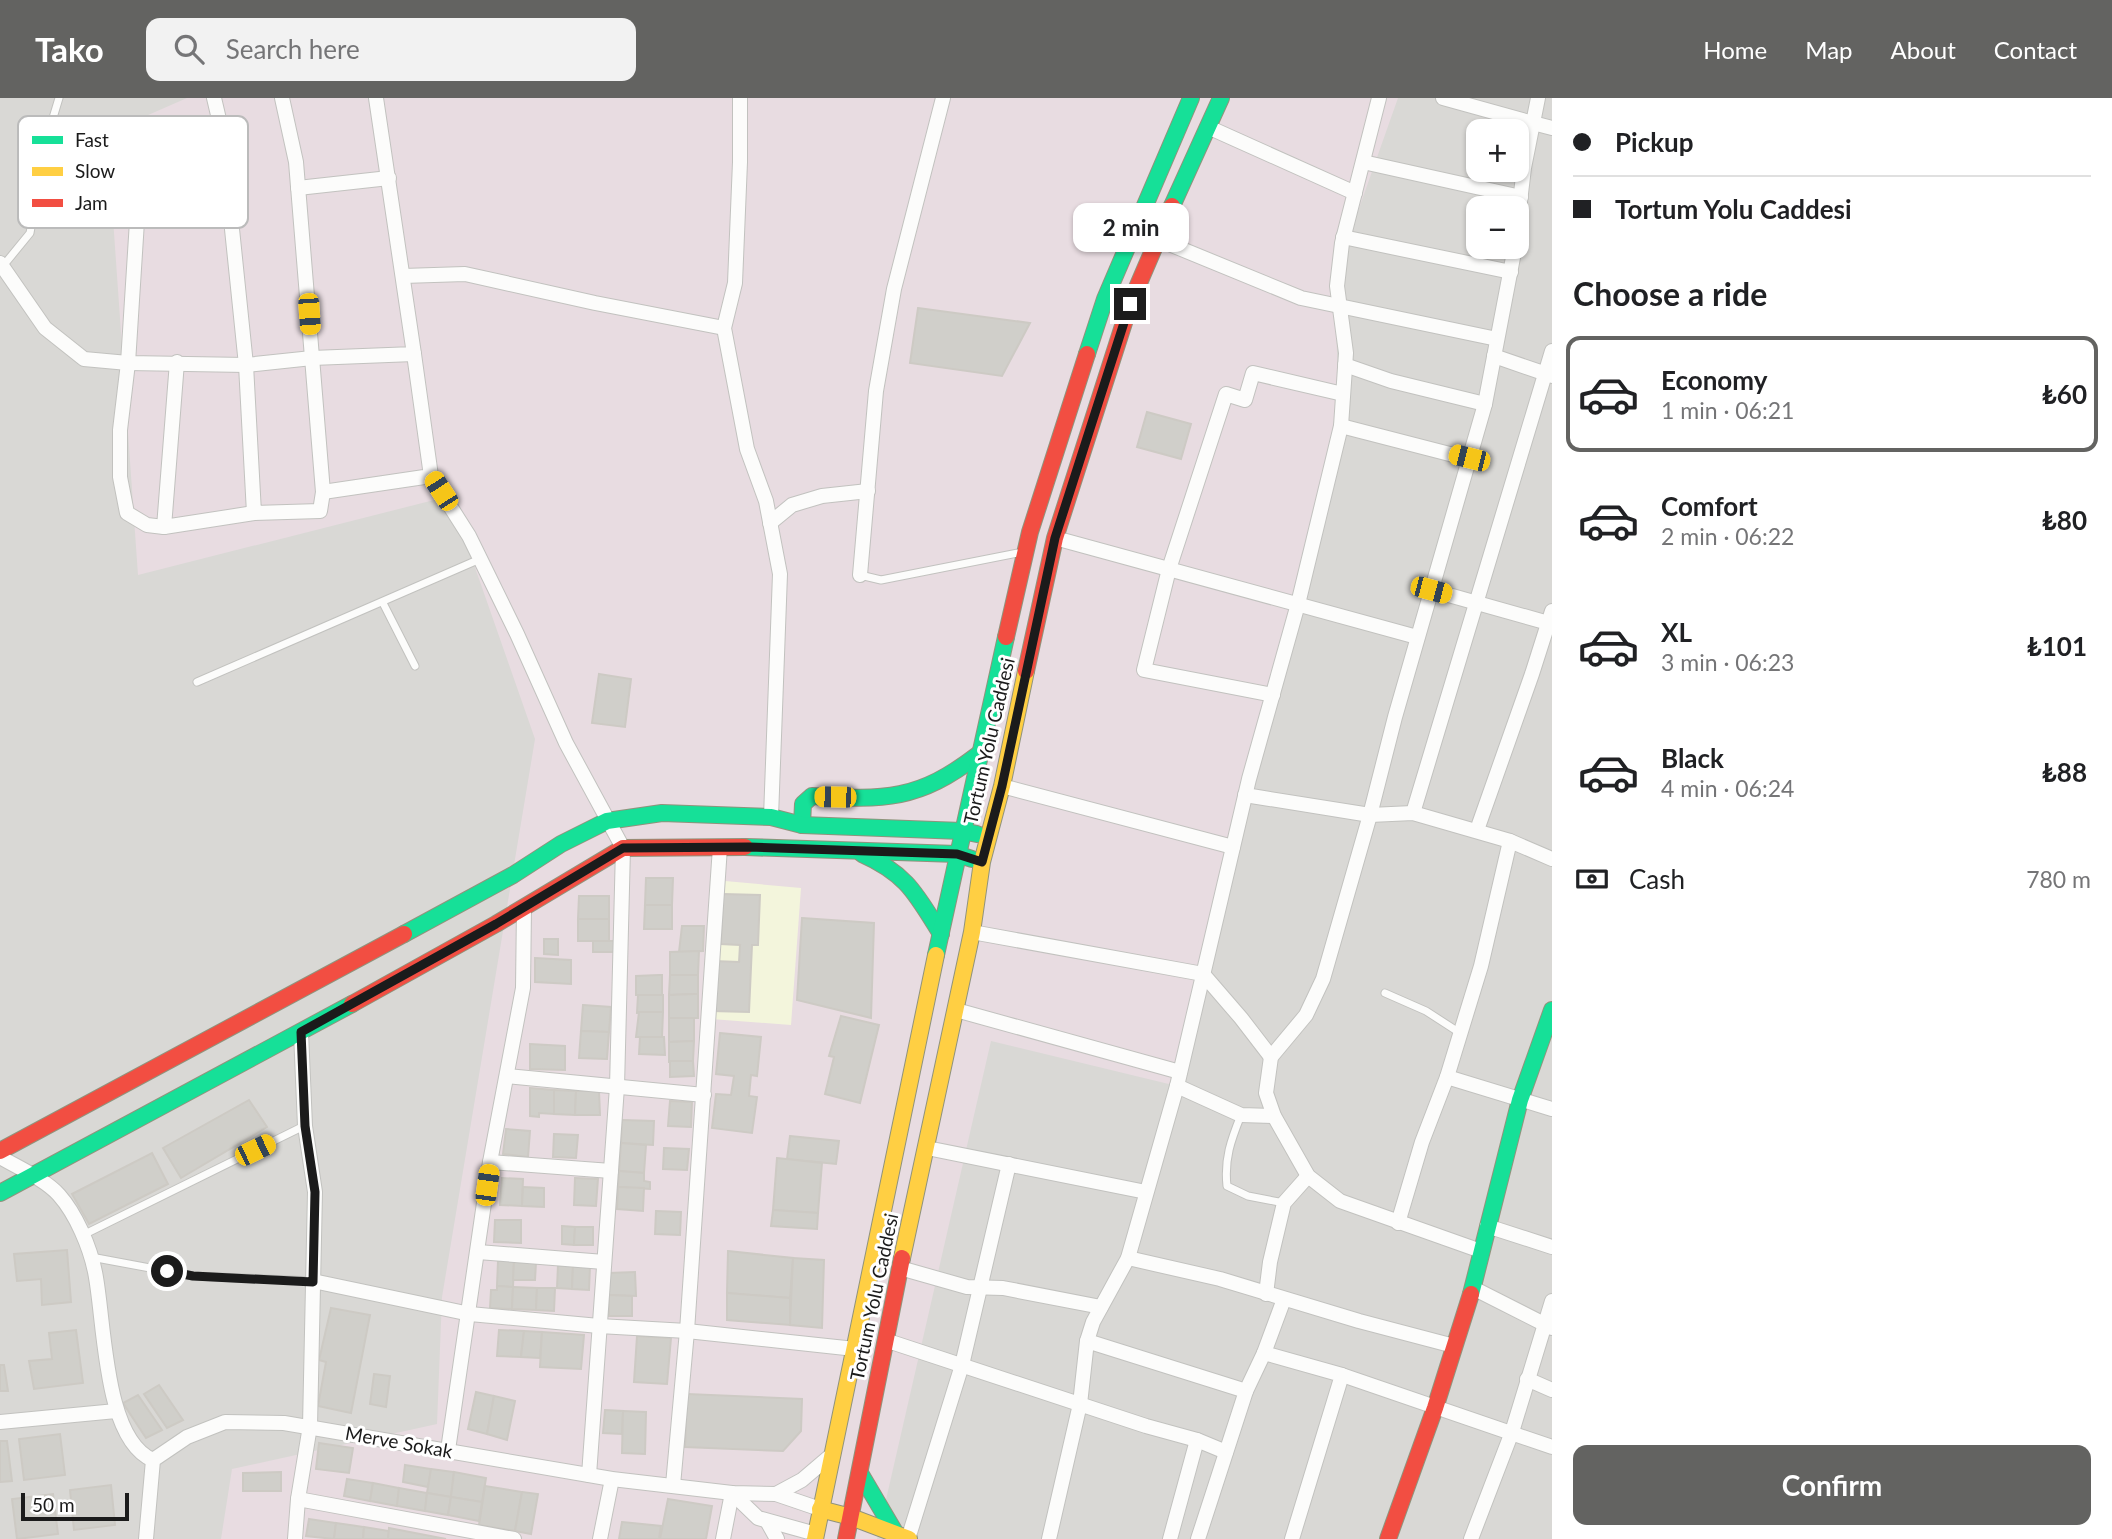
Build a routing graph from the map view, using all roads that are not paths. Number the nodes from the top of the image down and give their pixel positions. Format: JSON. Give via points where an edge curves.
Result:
{"nodes":[{"id":1,"x":59,"y":98,"type":"edge"},
{"id":2,"x":214,"y":98,"type":"edge"},
{"id":3,"x":282,"y":98,"type":"edge"},
{"id":4,"x":376,"y":98,"type":"edge"},
{"id":5,"x":740,"y":98,"type":"edge"},
{"id":6,"x":943,"y":98,"type":"edge"},
{"id":7,"x":1191,"y":98,"type":"edge"},
{"id":8,"x":1222,"y":98,"type":"edge"},
{"id":9,"x":1379,"y":98,"type":"edge"},
{"id":10,"x":1443,"y":98,"type":"edge"},
{"id":11,"x":1538,"y":98,"type":"edge"},
{"id":12,"x":54,"y":116,"type":"edge"},
{"id":13,"x":218,"y":116,"type":"edge"},
{"id":14,"x":1534,"y":123,"type":"junction"},
{"id":15,"x":1208,"y":127,"type":"junction"},
{"id":16,"x":1552,"y":128,"type":"edge"},
{"id":17,"x":1363,"y":162,"type":"junction"},
{"id":18,"x":389,"y":178,"type":"junction"},
{"id":19,"x":298,"y":188,"type":"junction"},
{"id":20,"x":1354,"y":193,"type":"junction"},
{"id":21,"x":1516,"y":196,"type":"edge"},
{"id":22,"x":1521,"y":196,"type":"edge"},
{"id":23,"x":31,"y":228,"type":"edge"},
{"id":24,"x":137,"y":228,"type":"edge"},
{"id":25,"x":232,"y":228,"type":"edge"},
{"id":26,"x":1343,"y":237,"type":"junction"},
{"id":27,"x":1157,"y":239,"type":"junction"},
{"id":28,"x":1513,"y":259,"type":"edge"},
{"id":29,"x":1,"y":265,"type":"edge"},
{"id":30,"x":1511,"y":272,"type":"junction"},
{"id":31,"x":403,"y":276,"type":"junction"},
{"id":32,"x":1340,"y":306,"type":"junction"},
{"id":33,"x":724,"y":328,"type":"junction"},
{"id":34,"x":1497,"y":339,"type":"junction"},
{"id":35,"x":1552,"y":351,"type":"edge"},
{"id":36,"x":414,"y":354,"type":"junction"},
{"id":37,"x":1494,"y":356,"type":"junction"},
{"id":38,"x":312,"y":358,"type":"junction"},
{"id":39,"x":177,"y":362,"type":"junction"},
{"id":40,"x":128,"y":363,"type":"junction"},
{"id":41,"x":246,"y":365,"type":"junction"},
{"id":42,"x":1345,"y":365,"type":"junction"},
{"id":43,"x":1549,"y":375,"type":"edge"},
{"id":44,"x":1343,"y":394,"type":"junction"},
{"id":45,"x":1485,"y":404,"type":"junction"},
{"id":46,"x":1340,"y":426,"type":"junction"},
{"id":47,"x":1469,"y":458,"type":"junction"},
{"id":48,"x":432,"y":476,"type":"junction"},
{"id":49,"x":868,"y":491,"type":"junction"},
{"id":50,"x":323,"y":492,"type":"junction"},
{"id":51,"x":254,"y":513,"type":"junction"},
{"id":52,"x":770,"y":523,"type":"junction"},
{"id":53,"x":164,"y":527,"type":"junction"},
{"id":54,"x":1055,"y":538,"type":"junction"},
{"id":55,"x":1026,"y":551,"type":"junction"},
{"id":56,"x":480,"y":559,"type":"junction"},
{"id":57,"x":1169,"y":569,"type":"junction"},
{"id":58,"x":860,"y":575,"type":"joint"},
{"id":59,"x":1431,"y":590,"type":"junction"},
{"id":60,"x":383,"y":603,"type":"junction"},
{"id":61,"x":1476,"y":603,"type":"junction"},
{"id":62,"x":1298,"y":604,"type":"junction"},
{"id":63,"x":1551,"y":619,"type":"edge"},
{"id":64,"x":1417,"y":637,"type":"junction"},
{"id":65,"x":415,"y":666,"type":"dead end"},
{"id":66,"x":197,"y":682,"type":"dead end"},
{"id":67,"x":1273,"y":695,"type":"junction"},
{"id":68,"x":979,"y":754,"type":"junction"},
{"id":69,"x":1002,"y":786,"type":"junction"},
{"id":70,"x":1245,"y":795,"type":"junction"},
{"id":71,"x":1413,"y":813,"type":"junction"},
{"id":72,"x":1370,"y":815,"type":"junction"},
{"id":73,"x":607,"y":821,"type":"junction"},
{"id":74,"x":771,"y":822,"type":"junction"},
{"id":75,"x":802,"y":825,"type":"junction"},
{"id":76,"x":1476,"y":830,"type":"junction"},
{"id":77,"x":962,"y":831,"type":"junction"},
{"id":78,"x":990,"y":837,"type":"junction"},
{"id":79,"x":1510,"y":841,"type":"junction"},
{"id":80,"x":720,"y":847,"type":"junction"},
{"id":81,"x":1233,"y":847,"type":"junction"},
{"id":82,"x":623,"y":848,"type":"junction"},
{"id":83,"x":857,"y":851,"type":"junction"},
{"id":84,"x":957,"y":854,"type":"junction"},
{"id":85,"x":1552,"y":859,"type":"edge"},
{"id":86,"x":982,"y":862,"type":"junction"},
{"id":87,"x":524,"y":907,"type":"junction"},
{"id":88,"x":972,"y":932,"type":"junction"},
{"id":89,"x":941,"y":934,"type":"junction"},
{"id":90,"x":1203,"y":974,"type":"junction"},
{"id":91,"x":1385,"y":993,"type":"dead end"},
{"id":92,"x":956,"y":1010,"type":"junction"},
{"id":93,"x":1552,"y":1010,"type":"edge"},
{"id":94,"x":301,"y":1032,"type":"junction"},
{"id":95,"x":1460,"y":1033,"type":"junction"},
{"id":96,"x":1271,"y":1057,"type":"junction"},
{"id":97,"x":507,"y":1076,"type":"junction"},
{"id":98,"x":1447,"y":1076,"type":"junction"},
{"id":99,"x":1179,"y":1079,"type":"junction"},
{"id":100,"x":617,"y":1087,"type":"junction"},
{"id":101,"x":704,"y":1095,"type":"junction"},
{"id":102,"x":1520,"y":1100,"type":"junction"},
{"id":103,"x":1552,"y":1108,"type":"edge"},
{"id":104,"x":1241,"y":1115,"type":"junction"},
{"id":105,"x":1275,"y":1116,"type":"junction"},
{"id":106,"x":305,"y":1126,"type":"junction"},
{"id":107,"x":927,"y":1148,"type":"junction"},
{"id":108,"x":0,"y":1151,"type":"edge"},
{"id":109,"x":0,"y":1157,"type":"edge"},
{"id":110,"x":491,"y":1162,"type":"junction"},
{"id":111,"x":1009,"y":1164,"type":"junction"},
{"id":112,"x":611,"y":1171,"type":"junction"},
{"id":113,"x":1308,"y":1176,"type":"junction"},
{"id":114,"x":33,"y":1177,"type":"junction"},
{"id":115,"x":1146,"y":1192,"type":"junction"},
{"id":116,"x":0,"y":1193,"type":"edge"},
{"id":117,"x":1284,"y":1203,"type":"junction"},
{"id":118,"x":1398,"y":1223,"type":"junction"},
{"id":119,"x":1487,"y":1226,"type":"junction"},
{"id":120,"x":82,"y":1235,"type":"junction"},
{"id":121,"x":1552,"y":1247,"type":"edge"},
{"id":122,"x":1481,"y":1251,"type":"junction"},
{"id":123,"x":478,"y":1252,"type":"junction"},
{"id":124,"x":90,"y":1256,"type":"junction"},
{"id":125,"x":1128,"y":1258,"type":"junction"},
{"id":126,"x":604,"y":1262,"type":"junction"},
{"id":127,"x":900,"y":1268,"type":"junction"},
{"id":128,"x":313,"y":1282,"type":"junction"},
{"id":129,"x":982,"y":1287,"type":"junction"},
{"id":130,"x":1473,"y":1289,"type":"junction"},
{"id":131,"x":1266,"y":1294,"type":"junction"},
{"id":132,"x":1284,"y":1299,"type":"junction"},
{"id":133,"x":1552,"y":1301,"type":"edge"},
{"id":134,"x":1101,"y":1307,"type":"junction"},
{"id":135,"x":470,"y":1314,"type":"junction"},
{"id":136,"x":599,"y":1326,"type":"junction"},
{"id":137,"x":1549,"y":1327,"type":"edge"},
{"id":138,"x":687,"y":1331,"type":"junction"},
{"id":139,"x":885,"y":1340,"type":"junction"},
{"id":140,"x":1087,"y":1341,"type":"junction"},
{"id":141,"x":1454,"y":1346,"type":"junction"},
{"id":142,"x":855,"y":1349,"type":"junction"},
{"id":143,"x":1264,"y":1353,"type":"junction"},
{"id":144,"x":962,"y":1365,"type":"junction"},
{"id":145,"x":1342,"y":1375,"type":"junction"},
{"id":146,"x":1527,"y":1379,"type":"junction"},
{"id":147,"x":1552,"y":1390,"type":"edge"},
{"id":148,"x":1245,"y":1391,"type":"junction"},
{"id":149,"x":1080,"y":1404,"type":"junction"},
{"id":150,"x":1435,"y":1408,"type":"junction"},
{"id":151,"x":116,"y":1411,"type":"junction"},
{"id":152,"x":0,"y":1422,"type":"edge"},
{"id":153,"x":310,"y":1426,"type":"junction"},
{"id":154,"x":1512,"y":1432,"type":"junction"},
{"id":155,"x":1197,"y":1440,"type":"junction"},
{"id":156,"x":1552,"y":1447,"type":"edge"},
{"id":157,"x":448,"y":1450,"type":"junction"},
{"id":158,"x":1226,"y":1452,"type":"junction"},
{"id":159,"x":831,"y":1456,"type":"junction"},
{"id":160,"x":153,"y":1460,"type":"junction"},
{"id":161,"x":860,"y":1473,"type":"junction"},
{"id":162,"x":589,"y":1475,"type":"junction"},
{"id":163,"x":612,"y":1479,"type":"junction"},
{"id":164,"x":673,"y":1485,"type":"junction"},
{"id":165,"x":732,"y":1493,"type":"junction"},
{"id":166,"x":776,"y":1494,"type":"junction"},
{"id":167,"x":298,"y":1499,"type":"junction"},
{"id":168,"x":820,"y":1509,"type":"junction"},
{"id":169,"x":851,"y":1517,"type":"junction"},
{"id":170,"x":767,"y":1521,"type":"junction"},
{"id":171,"x":816,"y":1537,"type":"edge"},
{"id":172,"x":904,"y":1537,"type":"edge"},
{"id":173,"x":146,"y":1539,"type":"edge"},
{"id":174,"x":295,"y":1539,"type":"edge"},
{"id":175,"x":514,"y":1539,"type":"edge"},
{"id":176,"x":600,"y":1539,"type":"edge"},
{"id":177,"x":723,"y":1539,"type":"edge"},
{"id":178,"x":778,"y":1539,"type":"edge"},
{"id":179,"x":844,"y":1539,"type":"edge"},
{"id":180,"x":1049,"y":1539,"type":"edge"},
{"id":181,"x":1170,"y":1539,"type":"edge"},
{"id":182,"x":1198,"y":1539,"type":"edge"},
{"id":183,"x":1293,"y":1539,"type":"edge"},
{"id":184,"x":1388,"y":1539,"type":"edge"},
{"id":185,"x":1471,"y":1539,"type":"edge"}],
"edges":[{"from":1,"to":12,"type":"lane"},
{"from":2,"to":13,"type":"street"},
{"from":3,"to":19,"type":"street"},
{"from":4,"to":18,"type":"street"},
{"from":5,"to":33,"type":"street","via":[[735,283]]},
{"from":6,"to":49,"type":"street","via":[[894,289],[876,391]]},
{"from":7,"to":55,"type":"main road","name":"Tortum Yolu Caddesi","via":[[1105,299]]},
{"from":8,"to":15,"type":"main road","name":"Tortum Yolu Caddesi"},
{"from":9,"to":17,"type":"street"},
{"from":10,"to":14,"type":"street"},
{"from":11,"to":14,"type":"street"},
{"from":14,"to":16,"type":"street"},
{"from":14,"to":22,"type":"street"},
{"from":15,"to":20,"type":"street"},
{"from":15,"to":27,"type":"main road","name":"Tortum Yolu Caddesi"},
{"from":17,"to":20,"type":"street"},
{"from":17,"to":21,"type":"street"},
{"from":18,"to":19,"type":"street"},
{"from":18,"to":31,"type":"street"},
{"from":19,"to":38,"type":"street"},
{"from":20,"to":26,"type":"street"},
{"from":23,"to":29,"type":"lane"},
{"from":24,"to":40,"type":"street"},
{"from":25,"to":41,"type":"street"},
{"from":26,"to":30,"type":"street"},
{"from":26,"to":32,"type":"street","via":[[1337,286]]},
{"from":27,"to":32,"type":"street","via":[[1301,298]]},
{"from":27,"to":54,"type":"main road","name":"Tortum Yolu Caddesi","via":[[1130,304]]},
{"from":28,"to":30,"type":"street"},
{"from":29,"to":40,"type":"street","via":[[45,328],[84,359]]},
{"from":30,"to":34,"type":"street"},
{"from":31,"to":33,"type":"street","via":[[465,274]]},
{"from":31,"to":36,"type":"street"},
{"from":32,"to":34,"type":"street"},
{"from":32,"to":42,"type":"street"},
{"from":33,"to":52,"type":"street","via":[[747,449]]},
{"from":34,"to":37,"type":"street"},
{"from":35,"to":43,"type":"street"},
{"from":36,"to":38,"type":"street"},
{"from":36,"to":48,"type":"street"},
{"from":37,"to":43,"type":"street"},
{"from":37,"to":45,"type":"street"},
{"from":38,"to":41,"type":"street"},
{"from":38,"to":50,"type":"street"},
{"from":39,"to":40,"type":"street"},
{"from":39,"to":41,"type":"street"},
{"from":39,"to":53,"type":"street"},
{"from":40,"to":53,"type":"street","via":[[120,430],[120,477],[127,513],[147,526]]},
{"from":41,"to":51,"type":"street"},
{"from":42,"to":44,"type":"street"},
{"from":42,"to":45,"type":"street"},
{"from":43,"to":61,"type":"street"},
{"from":44,"to":46,"type":"street"},
{"from":44,"to":57,"type":"street","via":[[1253,373],[1245,400],[1226,394]]},
{"from":45,"to":47,"type":"street"},
{"from":46,"to":47,"type":"street"},
{"from":46,"to":62,"type":"street"},
{"from":47,"to":59,"type":"street"},
{"from":48,"to":50,"type":"street"},
{"from":48,"to":56,"type":"street"},
{"from":49,"to":52,"type":"street","via":[[792,505]]},
{"from":49,"to":58,"type":"street"},
{"from":50,"to":51,"type":"street","via":[[320,511]]},
{"from":51,"to":53,"type":"street"},
{"from":52,"to":74,"type":"street","via":[[780,599]]},
{"from":54,"to":57,"type":"street"},
{"from":54,"to":69,"type":"main road","name":"Tortum Yolu Caddesi"},
{"from":55,"to":58,"type":"lane","via":[[881,580]]},
{"from":55,"to":68,"type":"main road","name":"Tortum Yolu Caddesi"},
{"from":56,"to":60,"type":"lane"},
{"from":56,"to":73,"type":"street"},
{"from":57,"to":62,"type":"street"},
{"from":57,"to":67,"type":"street","via":[[1144,670]]},
{"from":59,"to":61,"type":"street"},
{"from":59,"to":64,"type":"street"},
{"from":60,"to":65,"type":"lane"},
{"from":60,"to":66,"type":"lane"},
{"from":61,"to":63,"type":"street"},
{"from":61,"to":71,"type":"street"},
{"from":62,"to":64,"type":"street"},
{"from":62,"to":67,"type":"street"},
{"from":63,"to":76,"type":"street"},
{"from":64,"to":72,"type":"street"},
{"from":67,"to":70,"type":"street"},
{"from":68,"to":75,"type":"main road","via":[[955,773],[909,793],[812,796],[802,804]]},
{"from":68,"to":77,"type":"main road","name":"Tortum Yolu Caddesi"},
{"from":69,"to":78,"type":"main road","name":"Tortum Yolu Caddesi"},
{"from":69,"to":81,"type":"street"},
{"from":70,"to":72,"type":"street"},
{"from":70,"to":81,"type":"street"},
{"from":71,"to":72,"type":"street"},
{"from":71,"to":76,"type":"street"},
{"from":72,"to":96,"type":"street","via":[[1323,979],[1306,1015]]},
{"from":73,"to":74,"type":"main road","via":[[662,813]]},
{"from":73,"to":82,"type":"street"},
{"from":73,"to":108,"type":"main road"},
{"from":74,"to":75,"type":"main road"},
{"from":75,"to":77,"type":"main road"},
{"from":76,"to":79,"type":"street"},
{"from":77,"to":78,"type":"main road"},
{"from":77,"to":84,"type":"main road","name":"Tortum Yolu Caddesi"},
{"from":78,"to":86,"type":"main road","name":"Tortum Yolu Caddesi"},
{"from":79,"to":85,"type":"street"},
{"from":79,"to":95,"type":"street"},
{"from":80,"to":82,"type":"main road"},
{"from":80,"to":83,"type":"main road","via":[[771,843]]},
{"from":80,"to":101,"type":"street"},
{"from":81,"to":90,"type":"street"},
{"from":82,"to":87,"type":"main road"},
{"from":82,"to":100,"type":"street"},
{"from":83,"to":84,"type":"main road"},
{"from":83,"to":89,"type":"main road","via":[[895,870],[916,892]]},
{"from":84,"to":86,"type":"main road"},
{"from":84,"to":89,"type":"main road","name":"Tortum Yolu Caddesi"},
{"from":86,"to":88,"type":"main road","name":"Tortum Yolu Caddesi"},
{"from":87,"to":94,"type":"main road"},
{"from":87,"to":97,"type":"street","via":[[523,988]]},
{"from":88,"to":90,"type":"street"},
{"from":88,"to":92,"type":"main road","name":"Tortum Yolu Caddesi"},
{"from":89,"to":142,"type":"main road","name":"Tortum Yolu Caddesi"},
{"from":90,"to":96,"type":"street"},
{"from":90,"to":99,"type":"street"},
{"from":91,"to":95,"type":"lane"},
{"from":92,"to":99,"type":"street"},
{"from":92,"to":107,"type":"main road","name":"Tortum Yolu Caddesi"},
{"from":93,"to":102,"type":"main road"},
{"from":94,"to":106,"type":"street"},
{"from":94,"to":114,"type":"main road"},
{"from":95,"to":98,"type":"street"},
{"from":96,"to":105,"type":"street","via":[[1266,1093]]},
{"from":97,"to":100,"type":"street"},
{"from":97,"to":110,"type":"street"},
{"from":98,"to":102,"type":"street"},
{"from":98,"to":118,"type":"street"},
{"from":99,"to":104,"type":"street"},
{"from":99,"to":115,"type":"street"},
{"from":100,"to":101,"type":"street"},
{"from":100,"to":112,"type":"street"},
{"from":101,"to":138,"type":"street"},
{"from":102,"to":103,"type":"street"},
{"from":102,"to":119,"type":"main road"},
{"from":104,"to":105,"type":"street"},
{"from":104,"to":117,"type":"lane","via":[[1225,1168],[1227,1186],[1248,1196]]},
{"from":105,"to":113,"type":"street"},
{"from":106,"to":120,"type":"lane"},
{"from":106,"to":128,"type":"street","via":[[315,1192]]},
{"from":107,"to":111,"type":"street"},
{"from":107,"to":127,"type":"main road","name":"Tortum Yolu Caddesi"},
{"from":109,"to":114,"type":"street"},
{"from":110,"to":112,"type":"street"},
{"from":110,"to":123,"type":"street"},
{"from":111,"to":115,"type":"street"},
{"from":111,"to":129,"type":"street"},
{"from":112,"to":126,"type":"street"},
{"from":113,"to":117,"type":"street"},
{"from":113,"to":118,"type":"street","via":[[1340,1201]]},
{"from":114,"to":116,"type":"main road"},
{"from":114,"to":120,"type":"street","via":[[58,1193]]},
{"from":115,"to":125,"type":"street"},
{"from":117,"to":131,"type":"street"},
{"from":118,"to":122,"type":"street"},
{"from":119,"to":121,"type":"street"},
{"from":119,"to":122,"type":"main road"},
{"from":120,"to":124,"type":"street"},
{"from":122,"to":130,"type":"main road"},
{"from":123,"to":126,"type":"street"},
{"from":123,"to":135,"type":"street"},
{"from":124,"to":128,"type":"lane","via":[[193,1276]]},
{"from":124,"to":151,"type":"street"},
{"from":125,"to":131,"type":"street"},
{"from":125,"to":134,"type":"street"},
{"from":126,"to":136,"type":"street"},
{"from":127,"to":129,"type":"street"},
{"from":127,"to":139,"type":"main road","name":"Tortum Yolu Caddesi"},
{"from":128,"to":135,"type":"street"},
{"from":128,"to":153,"type":"street"},
{"from":129,"to":134,"type":"street"},
{"from":129,"to":144,"type":"street"},
{"from":130,"to":137,"type":"street"},
{"from":130,"to":141,"type":"main road"},
{"from":131,"to":132,"type":"street"},
{"from":132,"to":141,"type":"street"},
{"from":132,"to":143,"type":"street"},
{"from":133,"to":137,"type":"street"},
{"from":134,"to":140,"type":"street"},
{"from":135,"to":136,"type":"street"},
{"from":135,"to":157,"type":"street"},
{"from":136,"to":138,"type":"street"},
{"from":136,"to":162,"type":"street"},
{"from":137,"to":146,"type":"street"},
{"from":138,"to":142,"type":"street"},
{"from":138,"to":164,"type":"street"},
{"from":139,"to":144,"type":"street"},
{"from":139,"to":161,"type":"main road","name":"Tortum Yolu Caddesi"},
{"from":140,"to":148,"type":"street"},
{"from":140,"to":149,"type":"street"},
{"from":141,"to":150,"type":"main road"},
{"from":142,"to":159,"type":"main road","name":"Tortum Yolu Caddesi"},
{"from":143,"to":145,"type":"street"},
{"from":143,"to":148,"type":"street"},
{"from":144,"to":149,"type":"street"},
{"from":144,"to":172,"type":"street"},
{"from":145,"to":150,"type":"street"},
{"from":145,"to":183,"type":"street"},
{"from":146,"to":147,"type":"street"},
{"from":146,"to":154,"type":"street"},
{"from":148,"to":158,"type":"street"},
{"from":149,"to":155,"type":"street"},
{"from":149,"to":180,"type":"street"},
{"from":150,"to":154,"type":"street"},
{"from":150,"to":184,"type":"main road"},
{"from":151,"to":152,"type":"street"},
{"from":151,"to":160,"type":"street","via":[[130,1442]]},
{"from":153,"to":157,"type":"street","name":"Merve Sokak"},
{"from":153,"to":160,"type":"street","name":"Merve Sokak","via":[[225,1422],[187,1437]]},
{"from":153,"to":167,"type":"street"},
{"from":154,"to":156,"type":"street"},
{"from":154,"to":185,"type":"street"},
{"from":155,"to":158,"type":"street"},
{"from":155,"to":181,"type":"street"},
{"from":157,"to":162,"type":"street","name":"Merve Sokak"},
{"from":158,"to":182,"type":"street"},
{"from":159,"to":166,"type":"street"},
{"from":159,"to":168,"type":"main road","name":"Tortum Yolu Caddesi"},
{"from":160,"to":173,"type":"street"},
{"from":161,"to":169,"type":"main road","name":"Tortum Yolu Caddesi"},
{"from":161,"to":172,"type":"main road"},
{"from":162,"to":163,"type":"street","name":"Merve Sokak"},
{"from":163,"to":164,"type":"street","name":"Merve Sokak"},
{"from":163,"to":176,"type":"street"},
{"from":164,"to":165,"type":"street","name":"Merve Sokak"},
{"from":165,"to":166,"type":"street","name":"Merve Sokak"},
{"from":165,"to":170,"type":"street"},
{"from":165,"to":177,"type":"street"},
{"from":166,"to":168,"type":"street"},
{"from":167,"to":174,"type":"street"},
{"from":167,"to":175,"type":"street"},
{"from":168,"to":169,"type":"main road"},
{"from":168,"to":171,"type":"main road","name":"Tortum Yolu Caddesi"},
{"from":169,"to":172,"type":"main road"},
{"from":169,"to":179,"type":"main road","name":"Tortum Yolu Caddesi"},
{"from":170,"to":171,"type":"street"},
{"from":170,"to":178,"type":"street"},
{"from":171,"to":179,"type":"main road"}]}
